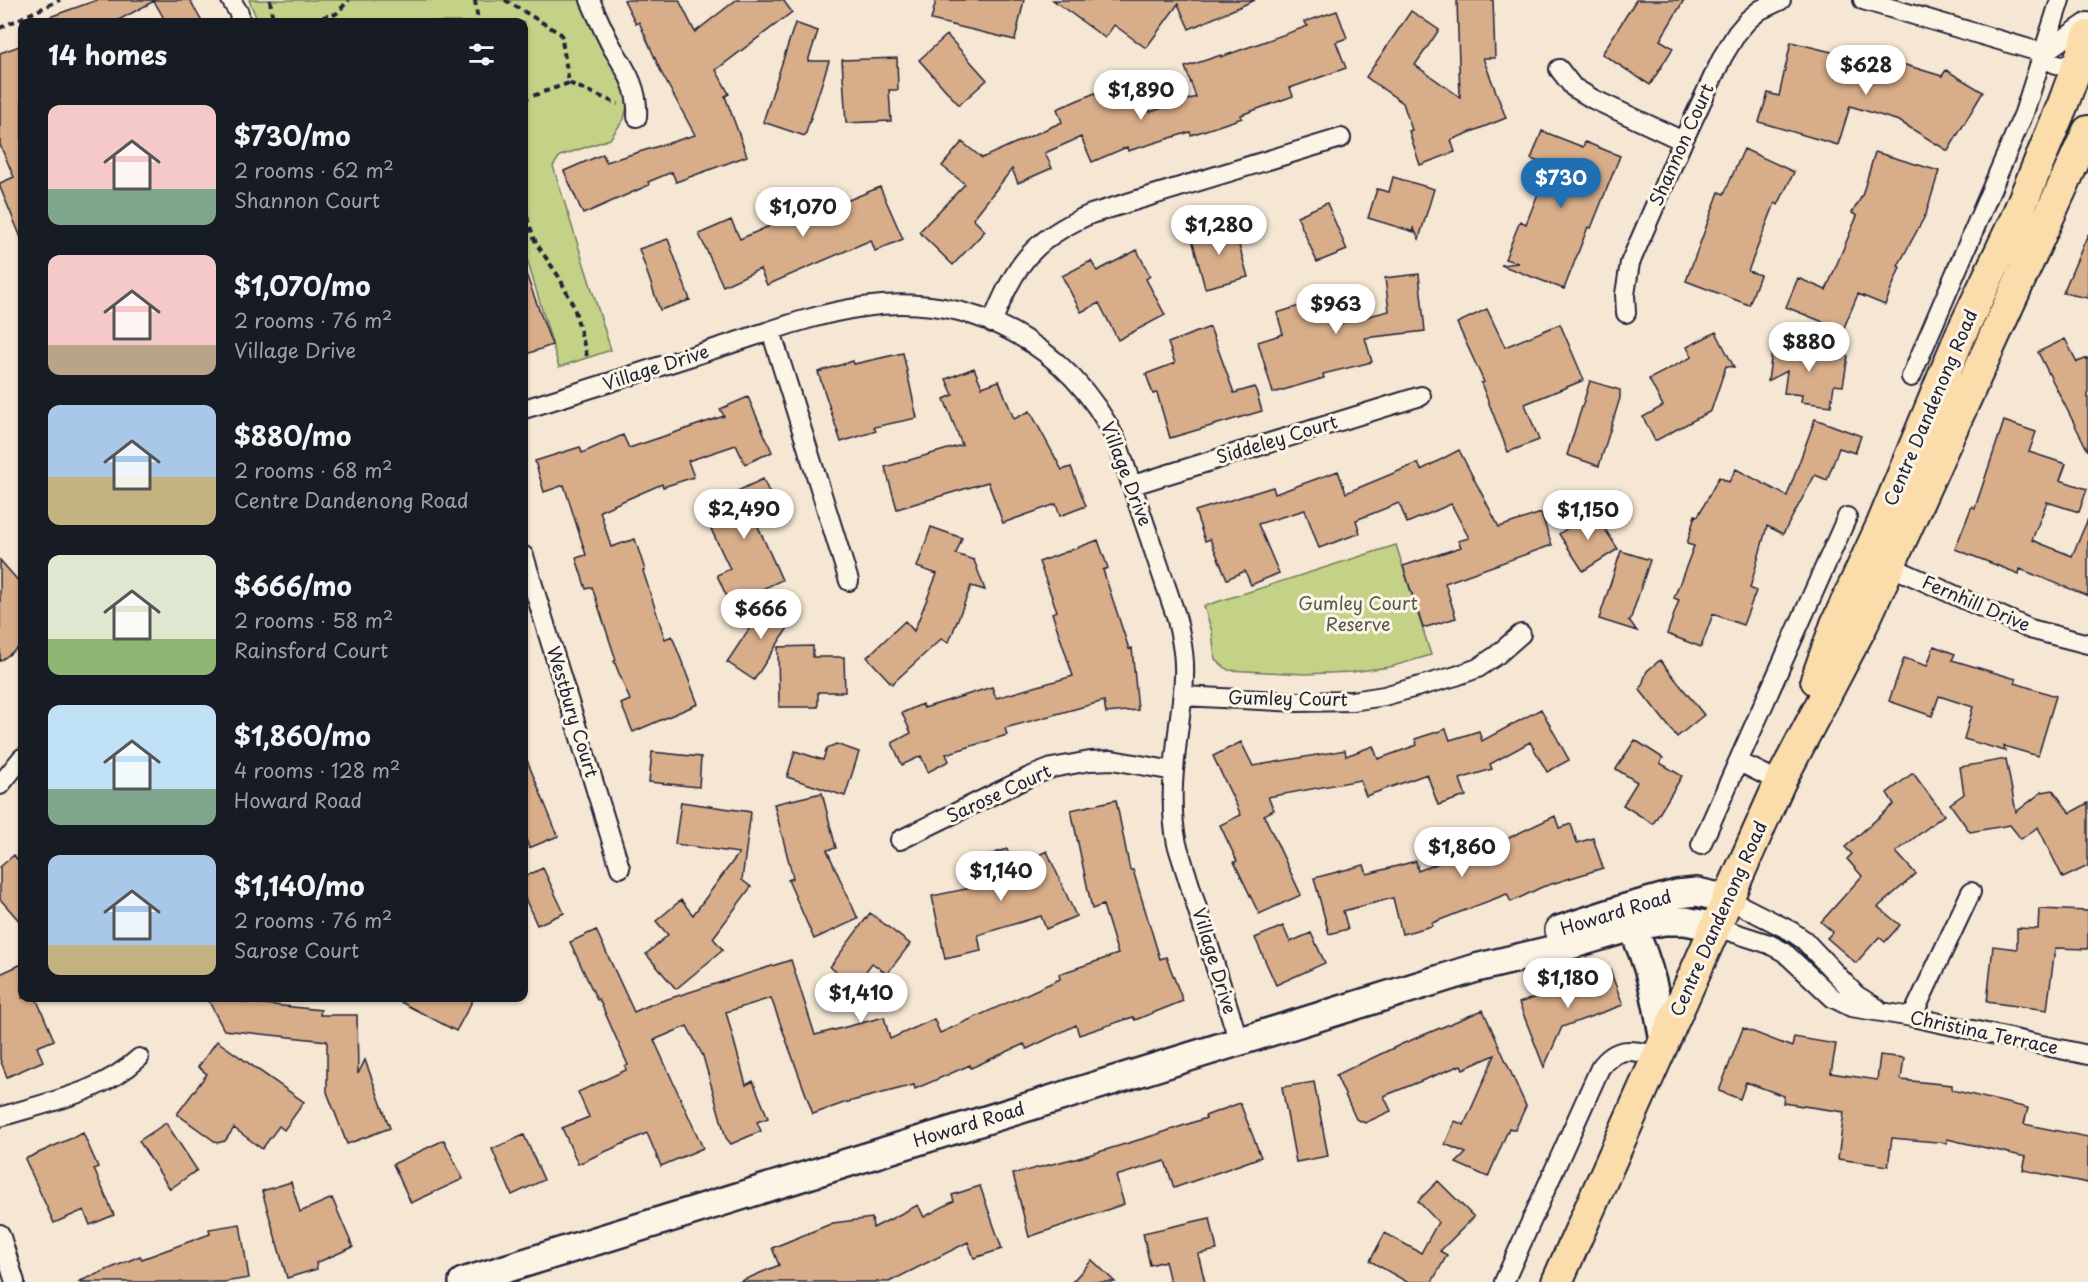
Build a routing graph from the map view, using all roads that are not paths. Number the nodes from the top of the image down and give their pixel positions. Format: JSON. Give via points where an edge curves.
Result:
{"nodes":[{"id":1,"x":231,"y":0,"type":"edge"},
{"id":2,"x":590,"y":0,"type":"edge"},
{"id":3,"x":1781,"y":0,"type":"edge"},
{"id":4,"x":1863,"y":0,"type":"edge"},
{"id":5,"x":2060,"y":0,"type":"edge"},
{"id":6,"x":240,"y":18,"type":"edge"},
{"id":7,"x":2088,"y":22,"type":"edge"},
{"id":8,"x":2088,"y":36,"type":"edge"},
{"id":9,"x":2043,"y":52,"type":"junction"},
{"id":10,"x":2082,"y":62,"type":"edge"},
{"id":11,"x":1559,"y":69,"type":"dead end"},
{"id":12,"x":637,"y":117,"type":"road end"},
{"id":13,"x":2088,"y":131,"type":"edge"},
{"id":14,"x":1341,"y":138,"type":"dead end"},
{"id":15,"x":1683,"y":141,"type":"junction"},
{"id":16,"x":1626,"y":313,"type":"dead end"},
{"id":17,"x":992,"y":323,"type":"junction"},
{"id":18,"x":771,"y":331,"type":"junction"},
{"id":19,"x":1911,"y":377,"type":"dead end"},
{"id":20,"x":1421,"y":396,"type":"dead end"},
{"id":21,"x":528,"y":408,"type":"edge"},
{"id":22,"x":1133,"y":485,"type":"junction"},
{"id":23,"x":1846,"y":517,"type":"dead end"},
{"id":24,"x":1878,"y":561,"type":"junction"},
{"id":25,"x":528,"y":569,"type":"edge"},
{"id":26,"x":849,"y":581,"type":"dead end"},
{"id":27,"x":1521,"y":634,"type":"dead end"},
{"id":28,"x":2088,"y":644,"type":"edge"},
{"id":29,"x":1183,"y":696,"type":"junction"},
{"id":30,"x":1739,"y":762,"type":"junction"},
{"id":31,"x":18,"y":763,"type":"edge"},
{"id":32,"x":1174,"y":771,"type":"junction"},
{"id":33,"x":1780,"y":782,"type":"junction"},
{"id":34,"x":0,"y":785,"type":"edge"},
{"id":35,"x":900,"y":840,"type":"dead end"},
{"id":36,"x":1701,"y":845,"type":"dead end"},
{"id":37,"x":620,"y":868,"type":"dead end"},
{"id":38,"x":1971,"y":892,"type":"dead end"},
{"id":39,"x":1728,"y":899,"type":"junction"},
{"id":40,"x":1632,"y":927,"type":"junction"},
{"id":41,"x":1716,"y":927,"type":"junction"},
{"id":42,"x":1476,"y":968,"type":"junction"},
{"id":43,"x":1881,"y":1011,"type":"junction"},
{"id":44,"x":1912,"y":1017,"type":"junction"},
{"id":45,"x":1239,"y":1042,"type":"junction"},
{"id":46,"x":1661,"y":1049,"type":"junction"},
{"id":47,"x":2088,"y":1055,"type":"edge"},
{"id":48,"x":140,"y":1058,"type":"dead end"},
{"id":49,"x":0,"y":1117,"type":"edge"},
{"id":50,"x":0,"y":1234,"type":"edge"},
{"id":51,"x":15,"y":1282,"type":"edge"},
{"id":52,"x":463,"y":1282,"type":"edge"},
{"id":53,"x":1504,"y":1282,"type":"edge"},
{"id":54,"x":1557,"y":1282,"type":"edge"}],
"edges":[{"from":1,"to":6,"type":"street"},
{"from":2,"to":12,"type":"street","via":[[630,78]]},
{"from":3,"to":15,"type":"street","name":"Shannon Court","via":[[1761,10],[1737,33]]},
{"from":4,"to":9,"type":"street"},
{"from":5,"to":9,"type":"street","name":"Centre Dandenong Road"},
{"from":7,"to":9,"type":"street"},
{"from":8,"to":10,"type":"main road","name":"Centre Dandenong Road"},
{"from":9,"to":10,"type":"street","via":[[2048,60],[2062,66]]},
{"from":9,"to":19,"type":"street","name":"Centre Dandenong Road","via":[[2024,112]]},
{"from":10,"to":24,"type":"main road","name":"Centre Dandenong Road","via":[[1960,336]]},
{"from":11,"to":15,"type":"street","via":[[1574,87],[1593,99]]},
{"from":13,"to":24,"type":"main road","name":"Centre Dandenong Road"},
{"from":14,"to":17,"type":"street","via":[[1070,223],[1032,250],[1006,288]]},
{"from":15,"to":16,"type":"street","name":"Shannon Court","via":[[1630,263]]},
{"from":17,"to":18,"type":"street","name":"Village Drive","via":[[948,308],[911,304],[865,307]]},
{"from":17,"to":22,"type":"street","name":"Village Drive","via":[[1032,342],[1088,393],[1118,442]]},
{"from":18,"to":21,"type":"street","name":"Village Drive"},
{"from":18,"to":26,"type":"street"},
{"from":20,"to":22,"type":"street","name":"Siddeley Court"},
{"from":22,"to":29,"type":"street","name":"Village Drive","via":[[1176,616],[1185,668]]},
{"from":23,"to":30,"type":"street"},
{"from":24,"to":28,"type":"street","name":"Fernhill Drive","via":[[2030,629]]},
{"from":24,"to":33,"type":"main road","name":"Centre Dandenong Road","via":[[1836,624]]},
{"from":25,"to":37,"type":"street","name":"Westbury Court"},
{"from":27,"to":29,"type":"street","name":"Gumley Court","via":[[1478,668],[1384,696],[1298,702]]},
{"from":29,"to":32,"type":"street","name":"Village Drive"},
{"from":30,"to":33,"type":"street"},
{"from":30,"to":36,"type":"street"},
{"from":31,"to":34,"type":"street"},
{"from":32,"to":35,"type":"street","name":"Sarose Court","via":[[1112,760],[1052,768]]},
{"from":32,"to":45,"type":"street","name":"Village Drive","via":[[1172,801],[1177,844]]},
{"from":33,"to":39,"type":"main road","name":"Centre Dandenong Road"},
{"from":38,"to":44,"type":"street"},
{"from":39,"to":41,"type":"main road","name":"Centre Dandenong Road"},
{"from":39,"to":42,"type":"main road","name":"Howard Road","via":[[1697,892],[1636,905],[1553,932]]},
{"from":39,"to":43,"type":"street","name":"Christina Terrace","via":[[1804,940],[1856,994]]},
{"from":40,"to":41,"type":"main road","name":"Howard Road","via":[[1685,921]]},
{"from":40,"to":42,"type":"main road","name":"Howard Road"},
{"from":40,"to":46,"type":"main road","via":[[1652,978]]},
{"from":41,"to":43,"type":"street","name":"Christina Terrace","via":[[1784,952],[1833,998],[1851,1007]]},
{"from":41,"to":46,"type":"main road","name":"Centre Dandenong Road"},
{"from":42,"to":45,"type":"main road","name":"Howard Road"},
{"from":43,"to":44,"type":"street","name":"Christina Terrace"},
{"from":44,"to":47,"type":"street","name":"Christina Terrace"},
{"from":45,"to":52,"type":"main road","name":"Howard Road"},
{"from":46,"to":53,"type":"street","via":[[1617,1052],[1600,1068]]},
{"from":46,"to":54,"type":"main road","name":"Centre Dandenong Road"},
{"from":48,"to":49,"type":"street","via":[[95,1087]]},
{"from":50,"to":51,"type":"street"}]}
